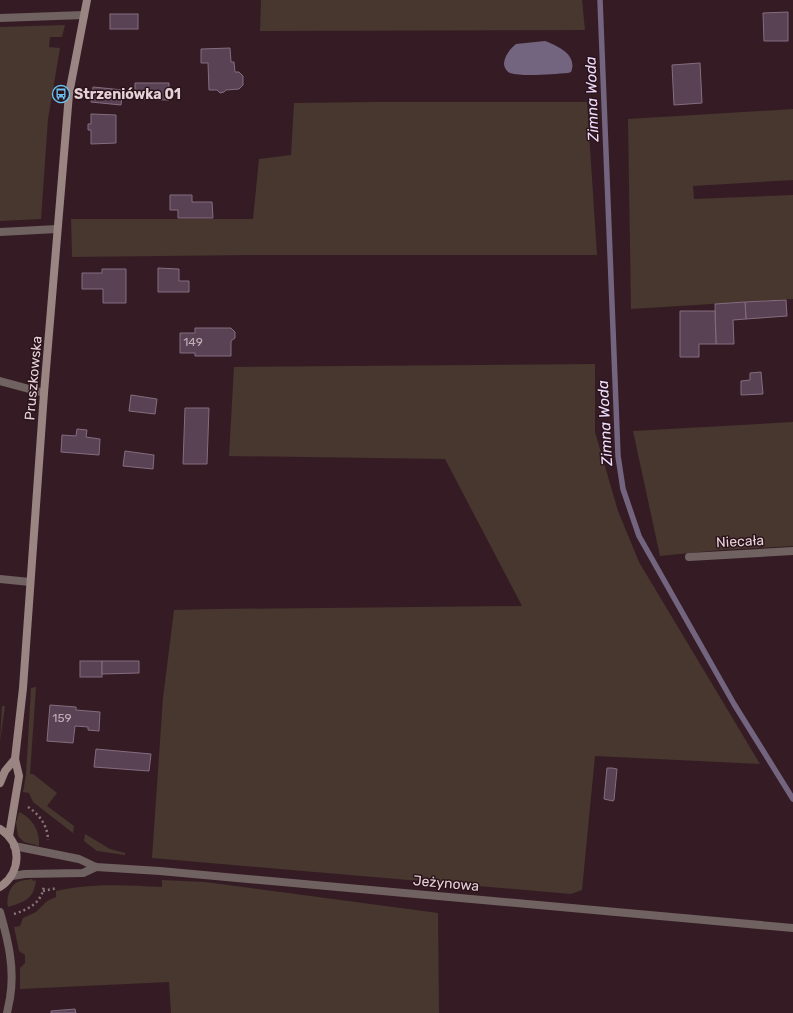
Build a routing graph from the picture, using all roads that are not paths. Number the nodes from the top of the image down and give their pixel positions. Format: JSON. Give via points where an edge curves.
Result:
{"nodes":[{"id":1,"x":87,"y":0,"type":"edge"},
{"id":2,"x":84,"y":15,"type":"junction"},
{"id":3,"x":0,"y":18,"type":"edge"},
{"id":4,"x":57,"y":230,"type":"junction"},
{"id":5,"x":0,"y":232,"type":"edge"},
{"id":6,"x":0,"y":381,"type":"edge"},
{"id":7,"x":44,"y":393,"type":"junction"},
{"id":8,"x":793,"y":551,"type":"edge"},
{"id":9,"x":689,"y":557,"type":"dead end"},
{"id":10,"x":0,"y":579,"type":"edge"},
{"id":11,"x":30,"y":582,"type":"junction"},
{"id":12,"x":15,"y":759,"type":"junction"},
{"id":13,"x":0,"y":783,"type":"edge"},
{"id":14,"x":0,"y":829,"type":"edge"},
{"id":15,"x":9,"y":836,"type":"junction"},
{"id":16,"x":14,"y":846,"type":"junction"},
{"id":17,"x":96,"y":867,"type":"junction"},
{"id":18,"x":12,"y":876,"type":"junction"},
{"id":19,"x":0,"y":887,"type":"edge"},
{"id":20,"x":0,"y":912,"type":"edge"},
{"id":21,"x":793,"y":928,"type":"edge"},
{"id":22,"x":7,"y":1013,"type":"edge"}],
"edges":[{"from":1,"to":2,"type":"street","name":"Pruszkowska"},
{"from":2,"to":3,"type":"street"},
{"from":2,"to":4,"type":"street","name":"Pruszkowska","via":[[70,94]]},
{"from":4,"to":5,"type":"street"},
{"from":4,"to":7,"type":"street","name":"Pruszkowska"},
{"from":6,"to":7,"type":"street"},
{"from":7,"to":11,"type":"street","name":"Pruszkowska"},
{"from":8,"to":9,"type":"street","name":"Niecała"},
{"from":10,"to":11,"type":"street"},
{"from":11,"to":12,"type":"street","name":"Pruszkowska"},
{"from":12,"to":13,"type":"street","name":"Pruszkowska","via":[[5,771]]},
{"from":12,"to":15,"type":"street","name":"Pruszkowska","via":[[19,776]]},
{"from":14,"to":15,"type":"street"},
{"from":15,"to":16,"type":"street"},
{"from":16,"to":17,"type":"street","name":"Jeżynowa","via":[[79,859]]},
{"from":16,"to":18,"type":"street","via":[[16,861]]},
{"from":17,"to":18,"type":"street","name":"Jeżynowa","via":[[83,873]]},
{"from":17,"to":21,"type":"street","name":"Jeżynowa"},
{"from":18,"to":19,"type":"street"},
{"from":20,"to":22,"type":"street","via":[[11,960]]}]}
